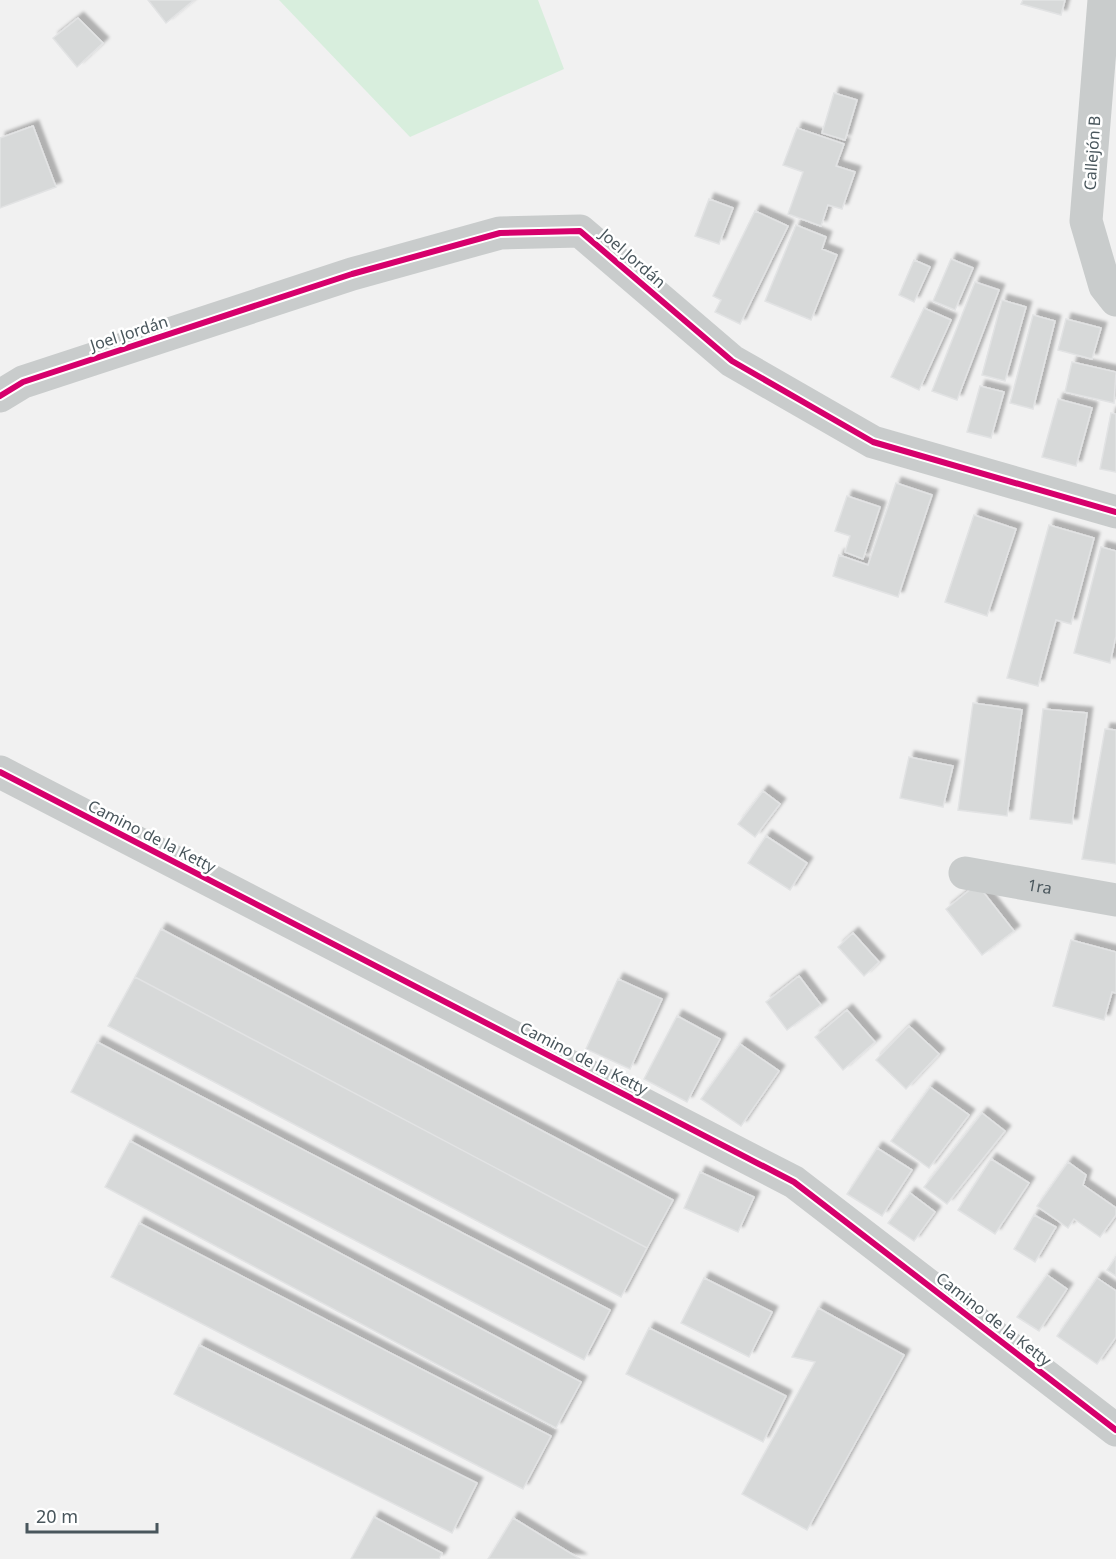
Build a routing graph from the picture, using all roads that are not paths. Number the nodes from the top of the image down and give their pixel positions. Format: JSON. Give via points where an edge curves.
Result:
{"nodes":[{"id":1,"x":1104,"y":0,"type":"edge"},
{"id":2,"x":1116,"y":300,"type":"edge"},
{"id":3,"x":0,"y":396,"type":"edge"},
{"id":4,"x":1116,"y":512,"type":"edge"},
{"id":5,"x":0,"y":772,"type":"edge"},
{"id":6,"x":965,"y":873,"type":"dead end"},
{"id":7,"x":1116,"y":900,"type":"edge"},
{"id":8,"x":1116,"y":1430,"type":"edge"}],
"edges":[{"from":1,"to":2,"type":"street","name":"Callejón B","via":[[1086,221],[1105,286]]},
{"from":3,"to":4,"type":"street","name":"Joel Jordán","via":[[23,382],[352,274],[500,233],[580,231],[732,361],[873,442]]},
{"from":5,"to":8,"type":"street","name":"Camino de la Ketty","via":[[794,1182]]},
{"from":6,"to":7,"type":"street","name":"1ra"}]}
